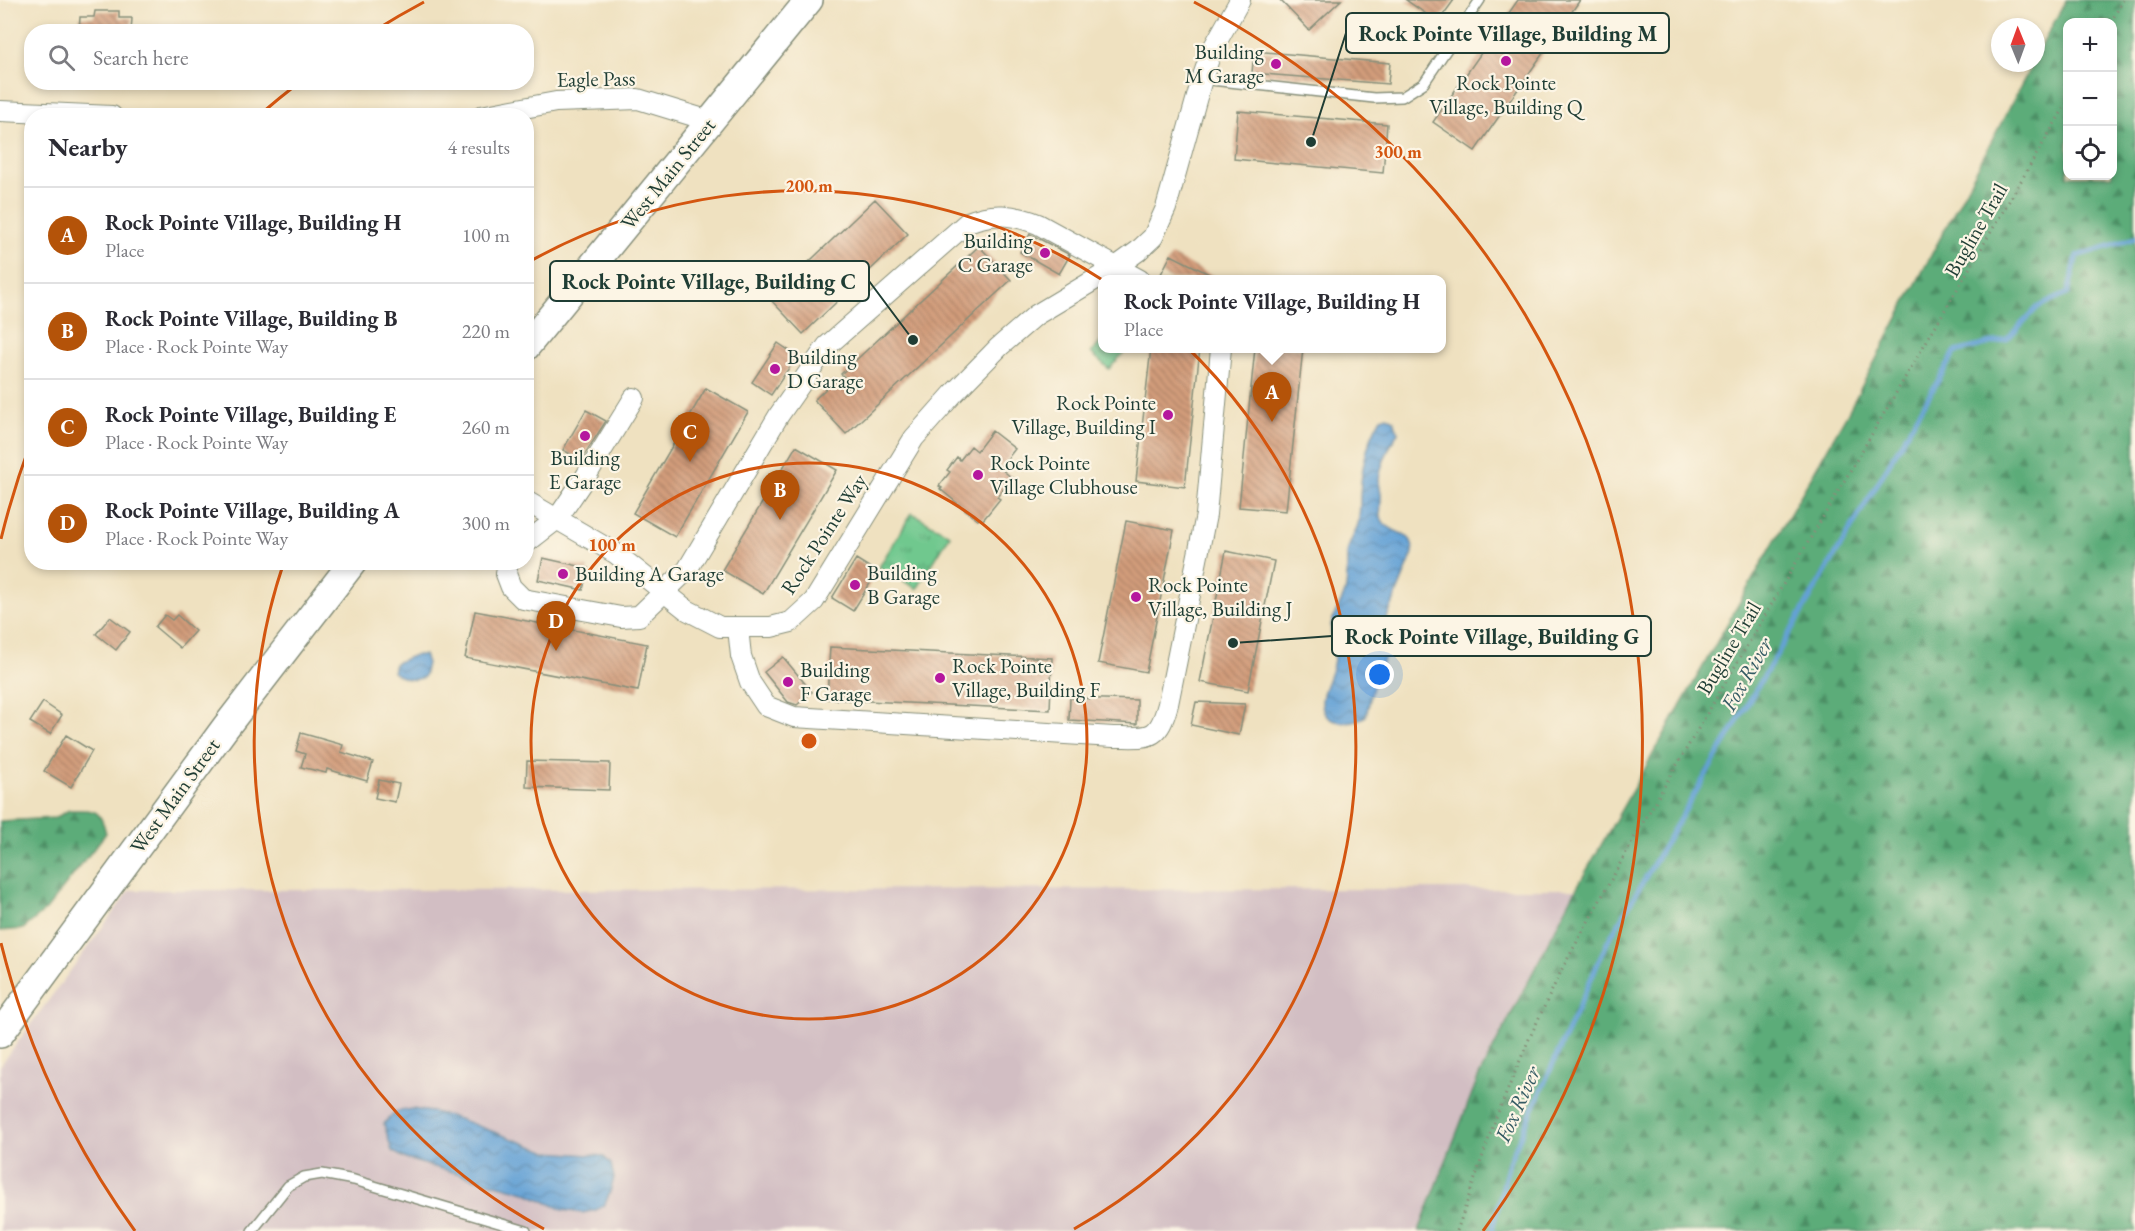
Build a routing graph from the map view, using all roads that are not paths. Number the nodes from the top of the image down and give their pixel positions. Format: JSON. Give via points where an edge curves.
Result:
{"nodes":[{"id":1,"x":809,"y":0,"type":"edge"},
{"id":2,"x":1240,"y":0,"type":"edge"},
{"id":3,"x":1480,"y":0,"type":"edge"},
{"id":4,"x":1202,"y":78,"type":"junction"},
{"id":5,"x":524,"y":108,"type":"edge"},
{"id":6,"x":0,"y":111,"type":"edge"},
{"id":7,"x":24,"y":112,"type":"edge"},
{"id":8,"x":710,"y":121,"type":"junction"},
{"id":9,"x":1116,"y":267,"type":"junction"},
{"id":10,"x":1103,"y":275,"type":"edge"},
{"id":11,"x":1132,"y":275,"type":"edge"},
{"id":12,"x":1098,"y":278,"type":"edge"},
{"id":13,"x":534,"y":337,"type":"edge"},
{"id":14,"x":1221,"y":353,"type":"edge"},
{"id":15,"x":634,"y":399,"type":"dead end"},
{"id":16,"x":534,"y":506,"type":"edge"},
{"id":17,"x":556,"y":519,"type":"junction"},
{"id":18,"x":534,"y":537,"type":"edge"},
{"id":19,"x":347,"y":570,"type":"edge"},
{"id":20,"x":507,"y":570,"type":"edge"},
{"id":21,"x":664,"y":591,"type":"junction"},
{"id":22,"x":738,"y":628,"type":"junction"},
{"id":23,"x":0,"y":1034,"type":"edge"},
{"id":24,"x":252,"y":1231,"type":"edge"},
{"id":25,"x":526,"y":1231,"type":"edge"}],
"edges":[{"from":1,"to":8,"type":"main road","name":"West Main Street"},
{"from":2,"to":4,"type":"street","name":"Rock Pointe Way","via":[[1212,50]]},
{"from":3,"to":4,"type":"lane","via":[[1424,83],[1402,97],[1374,98]]},
{"from":4,"to":9,"type":"street","name":"Rock Pointe Way","via":[[1161,224],[1153,237]]},
{"from":5,"to":8,"type":"street","name":"Eagle Pass","via":[[556,102],[638,99]]},
{"from":6,"to":7,"type":"street"},
{"from":8,"to":13,"type":"main road","name":"West Main Street"},
{"from":9,"to":10,"type":"street","name":"Rock Pointe Way"},
{"from":9,"to":11,"type":"street"},
{"from":9,"to":21,"type":"street","via":[[1021,217],[993,214],[968,222],[827,346],[778,415],[687,570]]},
{"from":12,"to":22,"type":"street","name":"Rock Pointe Way","via":[[1036,315],[999,347],[914,438],[814,600],[791,622]]},
{"from":14,"to":22,"type":"street","via":[[1206,515],[1168,704],[1163,724],[1153,734],[1113,737],[794,717],[766,706],[750,682],[741,656]]},
{"from":15,"to":17,"type":"street"},
{"from":16,"to":17,"type":"street","name":"Rock Pointe Way"},
{"from":17,"to":18,"type":"street"},
{"from":17,"to":21,"type":"street","name":"Rock Pointe Way","via":[[615,553]]},
{"from":19,"to":23,"type":"main road","name":"West Main Street"},
{"from":20,"to":21,"type":"street","via":[[510,587],[523,598],[621,617],[639,616]]},
{"from":21,"to":22,"type":"street","name":"Rock Pointe Way","via":[[687,610],[720,627]]},
{"from":24,"to":25,"type":"lane","via":[[288,1186],[304,1177],[322,1174]]}]}
